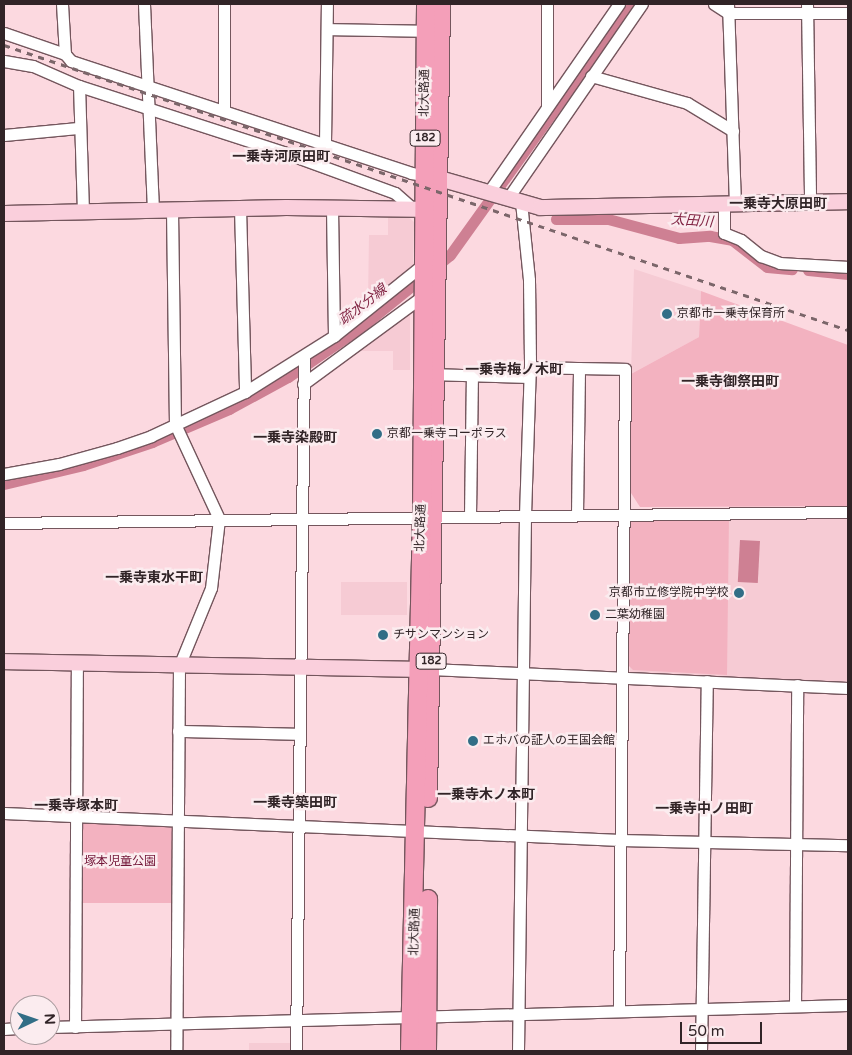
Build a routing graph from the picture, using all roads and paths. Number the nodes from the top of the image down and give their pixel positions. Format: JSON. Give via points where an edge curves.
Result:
{"nodes":[{"id":1,"x":62,"y":4,"type":"edge"},
{"id":2,"x":144,"y":4,"type":"edge"},
{"id":3,"x":224,"y":4,"type":"edge"},
{"id":4,"x":327,"y":4,"type":"edge"},
{"id":5,"x":426,"y":4,"type":"edge"},
{"id":6,"x":441,"y":4,"type":"edge"},
{"id":7,"x":548,"y":4,"type":"edge"},
{"id":8,"x":619,"y":4,"type":"edge"},
{"id":9,"x":642,"y":4,"type":"edge"},
{"id":10,"x":714,"y":4,"type":"edge"},
{"id":11,"x":728,"y":8,"type":"edge"},
{"id":12,"x":807,"y":8,"type":"edge"},
{"id":13,"x":848,"y":13,"type":"edge"},
{"id":14,"x":327,"y":29,"type":"junction"},
{"id":15,"x":433,"y":31,"type":"junction"},
{"id":16,"x":4,"y":33,"type":"edge"},
{"id":17,"x":66,"y":54,"type":"junction"},
{"id":18,"x":4,"y":61,"type":"edge"},
{"id":19,"x":592,"y":76,"type":"junction"},
{"id":20,"x":146,"y":84,"type":"junction"},
{"id":21,"x":79,"y":86,"type":"junction"},
{"id":22,"x":546,"y":106,"type":"junction"},
{"id":23,"x":147,"y":108,"type":"junction"},
{"id":24,"x":224,"y":110,"type":"junction"},
{"id":25,"x":78,"y":128,"type":"junction"},
{"id":26,"x":733,"y":131,"type":"junction"},
{"id":27,"x":4,"y":135,"type":"edge"},
{"id":28,"x":325,"y":143,"type":"junction"},
{"id":29,"x":432,"y":177,"type":"junction"},
{"id":30,"x":502,"y":197,"type":"junction"},
{"id":31,"x":848,"y":201,"type":"edge"},
{"id":32,"x":730,"y":202,"type":"junction"},
{"id":33,"x":810,"y":202,"type":"junction"},
{"id":34,"x":240,"y":208,"type":"junction"},
{"id":35,"x":332,"y":208,"type":"junction"},
{"id":36,"x":424,"y":208,"type":"junction"},
{"id":37,"x":172,"y":210,"type":"junction"},
{"id":38,"x":153,"y":211,"type":"junction"},
{"id":39,"x":83,"y":212,"type":"junction"},
{"id":40,"x":4,"y":213,"type":"edge"},
{"id":41,"x":848,"y":267,"type":"edge"},
{"id":42,"x":430,"y":274,"type":"junction"},
{"id":43,"x":334,"y":336,"type":"junction"},
{"id":44,"x":303,"y":363,"type":"junction"},
{"id":45,"x":579,"y":368,"type":"junction"},
{"id":46,"x":530,"y":372,"type":"junction"},
{"id":47,"x":430,"y":374,"type":"junction"},
{"id":48,"x":472,"y":375,"type":"junction"},
{"id":49,"x":303,"y":384,"type":"junction"},
{"id":50,"x":245,"y":392,"type":"junction"},
{"id":51,"x":177,"y":428,"type":"junction"},
{"id":52,"x":4,"y":474,"type":"edge"},
{"id":53,"x":848,"y":512,"type":"edge"},
{"id":54,"x":626,"y":513,"type":"junction"},
{"id":55,"x":577,"y":514,"type":"junction"},
{"id":56,"x":470,"y":515,"type":"junction"},
{"id":57,"x":525,"y":515,"type":"junction"},
{"id":58,"x":428,"y":516,"type":"junction"},
{"id":59,"x":302,"y":518,"type":"junction"},
{"id":60,"x":219,"y":519,"type":"junction"},
{"id":61,"x":4,"y":523,"type":"edge"},
{"id":62,"x":4,"y":661,"type":"edge"},
{"id":63,"x":77,"y":663,"type":"junction"},
{"id":64,"x":300,"y":665,"type":"junction"},
{"id":65,"x":179,"y":666,"type":"junction"},
{"id":66,"x":423,"y":668,"type":"junction"},
{"id":67,"x":523,"y":673,"type":"junction"},
{"id":68,"x":622,"y":677,"type":"junction"},
{"id":69,"x":707,"y":681,"type":"junction"},
{"id":70,"x":797,"y":686,"type":"junction"},
{"id":71,"x":848,"y":688,"type":"edge"},
{"id":72,"x":178,"y":731,"type":"junction"},
{"id":73,"x":299,"y":734,"type":"junction"},
{"id":74,"x":4,"y":813,"type":"edge"},
{"id":75,"x":74,"y":816,"type":"junction"},
{"id":76,"x":178,"y":820,"type":"junction"},
{"id":77,"x":298,"y":827,"type":"junction"},
{"id":78,"x":422,"y":832,"type":"junction"},
{"id":79,"x":520,"y":836,"type":"junction"},
{"id":80,"x":620,"y":840,"type":"junction"},
{"id":81,"x":704,"y":842,"type":"junction"},
{"id":82,"x":796,"y":845,"type":"junction"},
{"id":83,"x":848,"y":845,"type":"edge"},
{"id":84,"x":795,"y":1005,"type":"junction"},
{"id":85,"x":848,"y":1005,"type":"edge"},
{"id":86,"x":701,"y":1008,"type":"junction"},
{"id":87,"x":619,"y":1011,"type":"junction"},
{"id":88,"x":518,"y":1014,"type":"junction"},
{"id":89,"x":419,"y":1018,"type":"junction"},
{"id":90,"x":296,"y":1019,"type":"junction"},
{"id":91,"x":177,"y":1024,"type":"junction"},
{"id":92,"x":75,"y":1027,"type":"junction"},
{"id":93,"x":60,"y":1028,"type":"edge"},
{"id":94,"x":176,"y":1051,"type":"edge"},
{"id":95,"x":296,"y":1051,"type":"edge"},
{"id":96,"x":410,"y":1051,"type":"edge"},
{"id":97,"x":427,"y":1051,"type":"edge"},
{"id":98,"x":518,"y":1051,"type":"edge"},
{"id":99,"x":701,"y":1051,"type":"edge"}],
"edges":[{"from":1,"to":17,"type":"street"},
{"from":2,"to":20,"type":"street"},
{"from":3,"to":24,"type":"street"},
{"from":4,"to":14,"type":"street"},
{"from":5,"to":15,"type":"main road","name":"北大路通","number":"182"},
{"from":6,"to":15,"type":"main road","name":"北大路通","number":"182"},
{"from":7,"to":22,"type":"street"},
{"from":8,"to":22,"type":"street"},
{"from":9,"to":19,"type":"street"},
{"from":10,"to":11,"type":"street"},
{"from":11,"to":12,"type":"street"},
{"from":11,"to":26,"type":"street"},
{"from":12,"to":13,"type":"street"},
{"from":12,"to":33,"type":"street"},
{"from":14,"to":15,"type":"street"},
{"from":14,"to":28,"type":"street"},
{"from":15,"to":29,"type":"main road","name":"北大路通","number":"182"},
{"from":16,"to":17,"type":"street"},
{"from":17,"to":20,"type":"street","via":[[71,60]]},
{"from":18,"to":21,"type":"street","via":[[33,66]]},
{"from":19,"to":26,"type":"street","via":[[687,103]]},
{"from":19,"to":30,"type":"street"},
{"from":20,"to":23,"type":"street"},
{"from":20,"to":24,"type":"street"},
{"from":21,"to":23,"type":"street"},
{"from":21,"to":25,"type":"street"},
{"from":22,"to":30,"type":"street"},
{"from":23,"to":36,"type":"street","via":[[386,190]]},
{"from":23,"to":38,"type":"street"},
{"from":24,"to":28,"type":"street"},
{"from":25,"to":27,"type":"street"},
{"from":25,"to":39,"type":"street"},
{"from":26,"to":32,"type":"street"},
{"from":28,"to":29,"type":"street"},
{"from":29,"to":30,"type":"street"},
{"from":29,"to":36,"type":"main road","name":"北大路通","number":"182"},
{"from":30,"to":32,"type":"street","via":[[545,207]]},
{"from":30,"to":46,"type":"street","via":[[529,280]]},
{"from":31,"to":33,"type":"street"},
{"from":32,"to":33,"type":"street"},
{"from":32,"to":41,"type":"street","via":[[724,233],[741,240],[761,256],[780,263]]},
{"from":34,"to":35,"type":"street"},
{"from":34,"to":37,"type":"street"},
{"from":34,"to":50,"type":"street"},
{"from":35,"to":36,"type":"street"},
{"from":35,"to":43,"type":"street"},
{"from":36,"to":42,"type":"main road","name":"北大路通","number":"182"},
{"from":37,"to":38,"type":"street"},
{"from":37,"to":51,"type":"street"},
{"from":38,"to":39,"type":"street"},
{"from":39,"to":40,"type":"street"},
{"from":42,"to":43,"type":"street"},
{"from":42,"to":47,"type":"main road","name":"北大路通","number":"182"},
{"from":42,"to":49,"type":"street"},
{"from":43,"to":44,"type":"street"},
{"from":44,"to":49,"type":"street"},
{"from":44,"to":50,"type":"street"},
{"from":45,"to":46,"type":"street"},
{"from":45,"to":54,"type":"street","via":[[626,369]]},
{"from":45,"to":55,"type":"street"},
{"from":46,"to":48,"type":"street"},
{"from":46,"to":57,"type":"street"},
{"from":47,"to":48,"type":"street"},
{"from":47,"to":58,"type":"main road","name":"北大路通","number":"182"},
{"from":48,"to":56,"type":"street"},
{"from":49,"to":59,"type":"street"},
{"from":50,"to":51,"type":"street"},
{"from":51,"to":52,"type":"street","via":[[59,464]]},
{"from":51,"to":60,"type":"street"},
{"from":53,"to":54,"type":"street"},
{"from":54,"to":55,"type":"street"},
{"from":54,"to":68,"type":"street"},
{"from":55,"to":57,"type":"street"},
{"from":56,"to":57,"type":"street"},
{"from":56,"to":58,"type":"street"},
{"from":57,"to":67,"type":"street"},
{"from":58,"to":59,"type":"street"},
{"from":58,"to":66,"type":"main road","name":"北大路通","number":"182"},
{"from":59,"to":60,"type":"street"},
{"from":59,"to":64,"type":"street"},
{"from":60,"to":61,"type":"street"},
{"from":60,"to":65,"type":"street","via":[[211,588]]},
{"from":62,"to":63,"type":"street"},
{"from":63,"to":65,"type":"street"},
{"from":63,"to":75,"type":"street"},
{"from":64,"to":65,"type":"street"},
{"from":64,"to":66,"type":"street"},
{"from":64,"to":73,"type":"street"},
{"from":65,"to":72,"type":"street"},
{"from":66,"to":67,"type":"street"},
{"from":66,"to":78,"type":"main road","name":"北大路通","number":"182"},
{"from":67,"to":68,"type":"street"},
{"from":67,"to":79,"type":"street"},
{"from":68,"to":69,"type":"street"},
{"from":68,"to":80,"type":"street"},
{"from":69,"to":70,"type":"street"},
{"from":69,"to":81,"type":"street"},
{"from":70,"to":71,"type":"street"},
{"from":70,"to":82,"type":"street"},
{"from":72,"to":73,"type":"street"},
{"from":72,"to":76,"type":"street"},
{"from":73,"to":77,"type":"street"},
{"from":74,"to":75,"type":"street"},
{"from":75,"to":76,"type":"street"},
{"from":75,"to":92,"type":"street"},
{"from":76,"to":77,"type":"street"},
{"from":76,"to":91,"type":"street"},
{"from":77,"to":78,"type":"street"},
{"from":77,"to":90,"type":"street"},
{"from":78,"to":79,"type":"street"},
{"from":78,"to":89,"type":"main road","name":"北大路通","number":"182"},
{"from":79,"to":80,"type":"street"},
{"from":79,"to":88,"type":"street"},
{"from":80,"to":81,"type":"street"},
{"from":80,"to":87,"type":"street"},
{"from":81,"to":82,"type":"street"},
{"from":81,"to":86,"type":"street"},
{"from":82,"to":83,"type":"street"},
{"from":82,"to":84,"type":"street"},
{"from":84,"to":85,"type":"street"},
{"from":84,"to":86,"type":"street"},
{"from":86,"to":87,"type":"street"},
{"from":86,"to":99,"type":"street"},
{"from":87,"to":88,"type":"street"},
{"from":88,"to":89,"type":"street"},
{"from":88,"to":98,"type":"street"},
{"from":89,"to":90,"type":"street"},
{"from":89,"to":96,"type":"main road","name":"北大路通","number":"182"},
{"from":89,"to":97,"type":"main road","name":"北大路通","number":"182"},
{"from":90,"to":91,"type":"street"},
{"from":90,"to":95,"type":"street"},
{"from":91,"to":92,"type":"street"},
{"from":91,"to":94,"type":"street"},
{"from":92,"to":93,"type":"street"}]}
